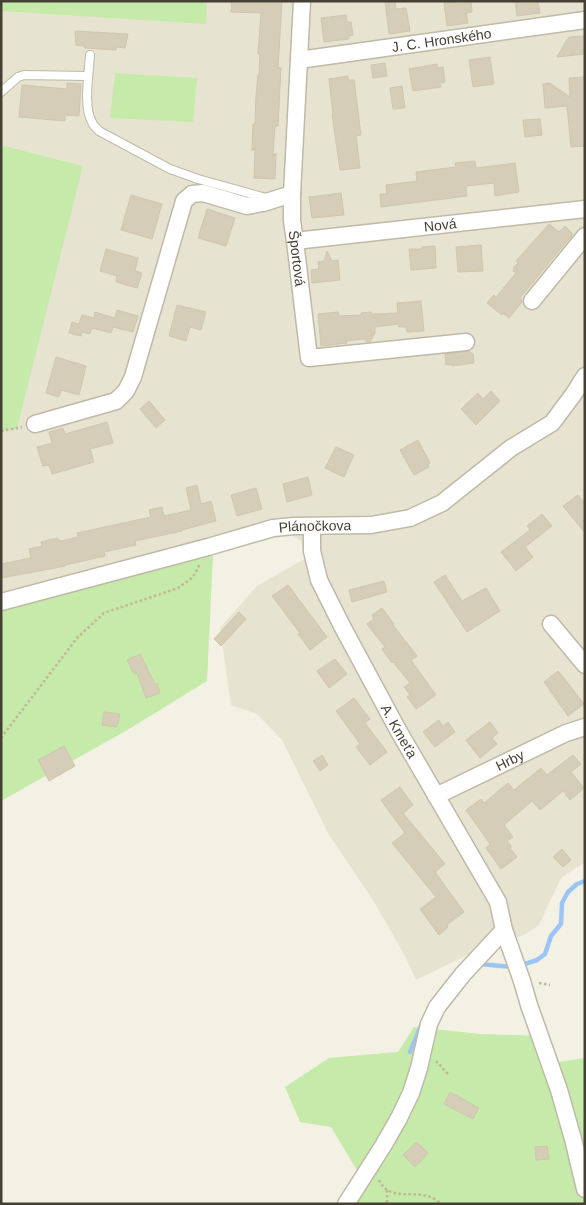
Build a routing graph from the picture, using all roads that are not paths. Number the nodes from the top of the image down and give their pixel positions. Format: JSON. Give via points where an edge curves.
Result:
{"nodes":[{"id":1,"x":302,"y":1,"type":"edge"},
{"id":2,"x":585,"y":20,"type":"edge"},
{"id":3,"x":90,"y":55,"type":"dead end"},
{"id":4,"x":299,"y":60,"type":"junction"},
{"id":5,"x":88,"y":76,"type":"junction"},
{"id":6,"x":1,"y":92,"type":"edge"},
{"id":7,"x":292,"y":194,"type":"junction"},
{"id":8,"x":273,"y":200,"type":"junction"},
{"id":9,"x":585,"y":209,"type":"edge"},
{"id":10,"x":585,"y":236,"type":"edge"},
{"id":11,"x":295,"y":241,"type":"junction"},
{"id":12,"x":532,"y":301,"type":"dead end"},
{"id":13,"x":466,"y":342,"type":"dead end"},
{"id":14,"x":585,"y":376,"type":"edge"},
{"id":15,"x":35,"y":424,"type":"road end"},
{"id":16,"x":312,"y":527,"type":"junction"},
{"id":17,"x":1,"y":602,"type":"edge"},
{"id":18,"x":551,"y":624,"type":"dead end"},
{"id":19,"x":585,"y":665,"type":"edge"},
{"id":20,"x":585,"y":727,"type":"edge"},
{"id":21,"x":436,"y":796,"type":"junction"},
{"id":22,"x":504,"y":930,"type":"junction"},
{"id":23,"x":585,"y":1189,"type":"edge"},
{"id":24,"x":346,"y":1204,"type":"edge"}],
"edges":[{"from":1,"to":4,"type":"street","name":"Športová"},
{"from":2,"to":4,"type":"street","name":"J. C. Hronského"},
{"from":3,"to":5,"type":"lane"},
{"from":4,"to":7,"type":"street","name":"Športová"},
{"from":5,"to":6,"type":"lane","via":[[24,75]]},
{"from":5,"to":8,"type":"lane","via":[[89,116],[99,131],[170,169]]},
{"from":7,"to":8,"type":"street"},
{"from":7,"to":11,"type":"street","name":"Športová"},
{"from":8,"to":15,"type":"street","via":[[247,206],[203,193],[192,194],[184,201],[126,391],[116,401]]},
{"from":9,"to":11,"type":"street","name":"Nová"},
{"from":10,"to":12,"type":"street"},
{"from":11,"to":13,"type":"street","name":"Športová","via":[[309,358]]},
{"from":14,"to":16,"type":"street","name":"Plánočkova","via":[[552,422],[511,448],[442,502],[410,518],[371,525]]},
{"from":16,"to":17,"type":"street","name":"Plánočkova","via":[[273,528]]},
{"from":16,"to":21,"type":"street","name":"A. Kmeťa","via":[[312,551],[319,580]]},
{"from":18,"to":19,"type":"street"},
{"from":20,"to":21,"type":"street","name":"Hrby","via":[[566,733]]},
{"from":21,"to":22,"type":"street","name":"A. Kmeťa","via":[[498,902]]},
{"from":22,"to":23,"type":"street","name":"A. Kmeťa","via":[[559,1090]]},
{"from":22,"to":24,"type":"street","via":[[437,1007],[429,1024],[411,1094]]}]}
